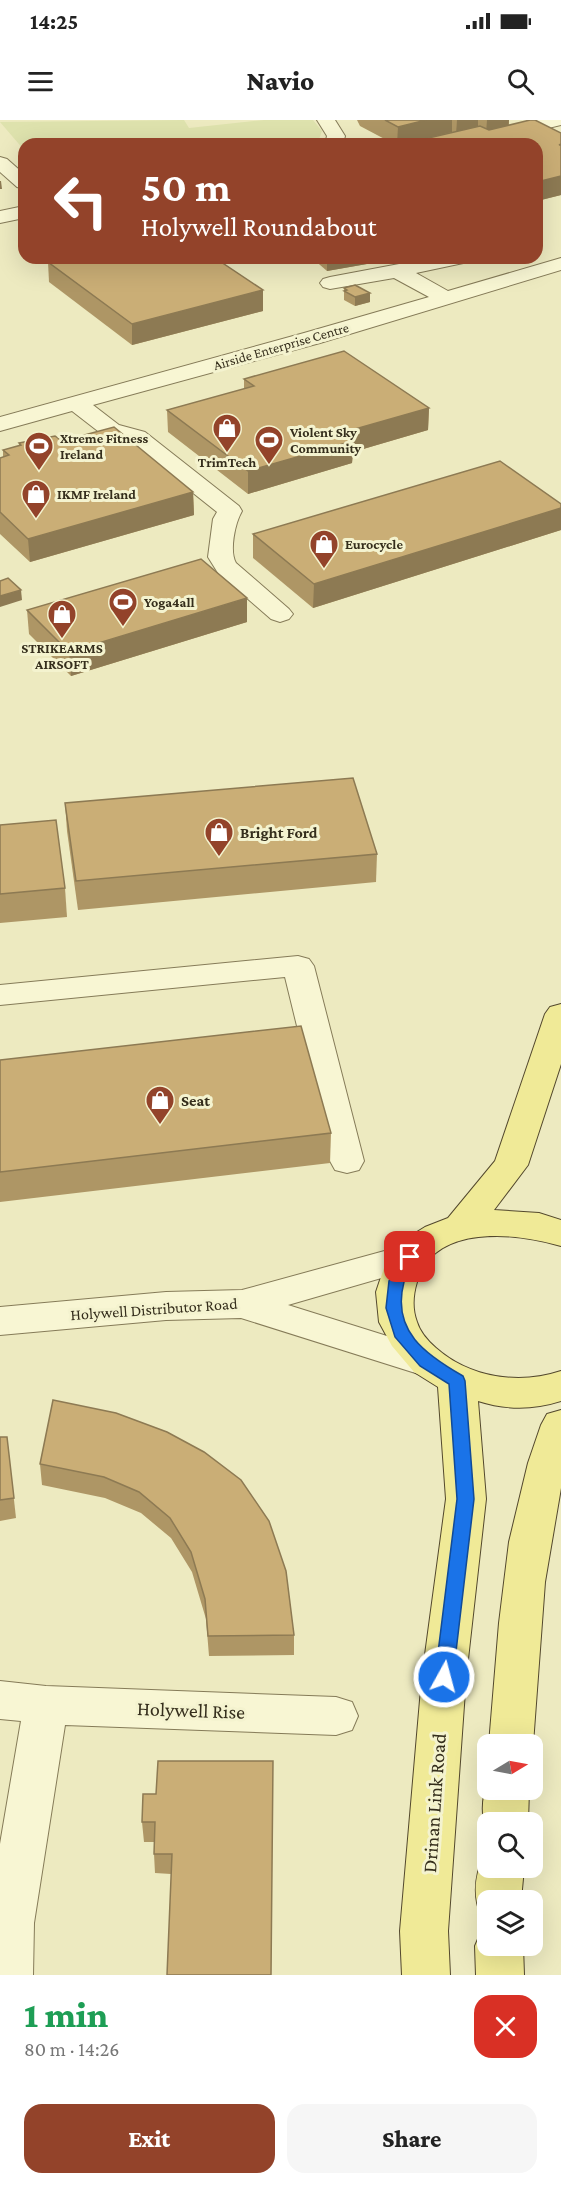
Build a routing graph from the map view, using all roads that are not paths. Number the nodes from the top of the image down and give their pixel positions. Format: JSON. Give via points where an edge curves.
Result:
{"nodes":[{"id":1,"x":327,"y":120,"type":"edge"},
{"id":2,"x":559,"y":120,"type":"edge"},
{"id":3,"x":536,"y":122,"type":"edge"},
{"id":4,"x":561,"y":135,"type":"edge"},
{"id":5,"x":336,"y":138,"type":"edge"},
{"id":6,"x":481,"y":138,"type":"edge"},
{"id":7,"x":0,"y":163,"type":"edge"},
{"id":8,"x":18,"y":178,"type":"edge"},
{"id":9,"x":18,"y":213,"type":"edge"},
{"id":10,"x":0,"y":217,"type":"edge"},
{"id":11,"x":551,"y":263,"type":"edge"},
{"id":12,"x":429,"y":264,"type":"edge"},
{"id":13,"x":397,"y":270,"type":"junction"},
{"id":14,"x":330,"y":283,"type":"dead end"},
{"id":15,"x":446,"y":298,"type":"junction"},
{"id":16,"x":77,"y":404,"type":"junction"},
{"id":17,"x":0,"y":424,"type":"edge"},
{"id":18,"x":280,"y":614,"type":"dead end"},
{"id":19,"x":0,"y":995,"type":"edge"},
{"id":20,"x":561,"y":1014,"type":"edge"},
{"id":21,"x":315,"y":1035,"type":"junction"},
{"id":22,"x":280,"y":1039,"type":"edge"},
{"id":23,"x":347,"y":1161,"type":"dead end"},
{"id":24,"x":461,"y":1226,"type":"junction"},
{"id":25,"x":561,"y":1233,"type":"edge"},
{"id":26,"x":410,"y":1257,"type":"junction"},
{"id":27,"x":242,"y":1304,"type":"junction"},
{"id":28,"x":0,"y":1321,"type":"edge"},
{"id":29,"x":441,"y":1371,"type":"junction"},
{"id":30,"x":561,"y":1386,"type":"edge"},
{"id":31,"x":561,"y":1425,"type":"edge"},
{"id":32,"x":0,"y":1700,"type":"edge"},
{"id":33,"x":46,"y":1705,"type":"junction"},
{"id":34,"x":336,"y":1716,"type":"dead end"},
{"id":35,"x":512,"y":1734,"type":"edge"},
{"id":36,"x":499,"y":1956,"type":"edge"},
{"id":37,"x":9,"y":1975,"type":"edge"},
{"id":38,"x":426,"y":1975,"type":"edge"},
{"id":39,"x":500,"y":1975,"type":"edge"}],
"edges":[{"from":1,"to":5,"type":"street"},
{"from":2,"to":3,"type":"street"},
{"from":3,"to":4,"type":"street"},
{"from":3,"to":6,"type":"street"},
{"from":7,"to":8,"type":"street"},
{"from":9,"to":10,"type":"street"},
{"from":11,"to":15,"type":"street","name":"Airside Enterprise Centre"},
{"from":12,"to":13,"type":"street"},
{"from":13,"to":14,"type":"street"},
{"from":13,"to":15,"type":"street"},
{"from":15,"to":16,"type":"street","name":"Airside Enterprise Centre"},
{"from":16,"to":17,"type":"street","name":"Airside Enterprise Centre"},
{"from":16,"to":18,"type":"street","via":[[111,430],[147,444],[230,511],[225,519],[220,557],[227,568]]},
{"from":19,"to":21,"type":"street","via":[[298,966]]},
{"from":20,"to":24,"type":"main road","via":[[511,1165]]},
{"from":21,"to":22,"type":"street"},
{"from":21,"to":23,"type":"street"},
{"from":24,"to":25,"type":"main road","via":[[491,1221],[523,1222]]},
{"from":24,"to":26,"type":"main road","via":[[432,1238]]},
{"from":26,"to":27,"type":"street","name":"Holywell Distributor Road"},
{"from":26,"to":29,"type":"main road","via":[[396,1281],[393,1308],[403,1337]]},
{"from":27,"to":28,"type":"street","name":"Holywell Distributor Road","via":[[166,1306]]},
{"from":27,"to":29,"type":"street"},
{"from":29,"to":30,"type":"main road","via":[[488,1390],[521,1393]]},
{"from":29,"to":38,"type":"main road","name":"Drinan Link Road","via":[[466,1499],[444,1677],[424,1931]]},
{"from":31,"to":35,"type":"main road","via":[[541,1481],[530,1540]]},
{"from":32,"to":33,"type":"street","name":"Holywell Rise"},
{"from":33,"to":34,"type":"street","name":"Holywell Rise"},
{"from":33,"to":37,"type":"street","via":[[10,1923]]},
{"from":36,"to":39,"type":"main road"}]}
